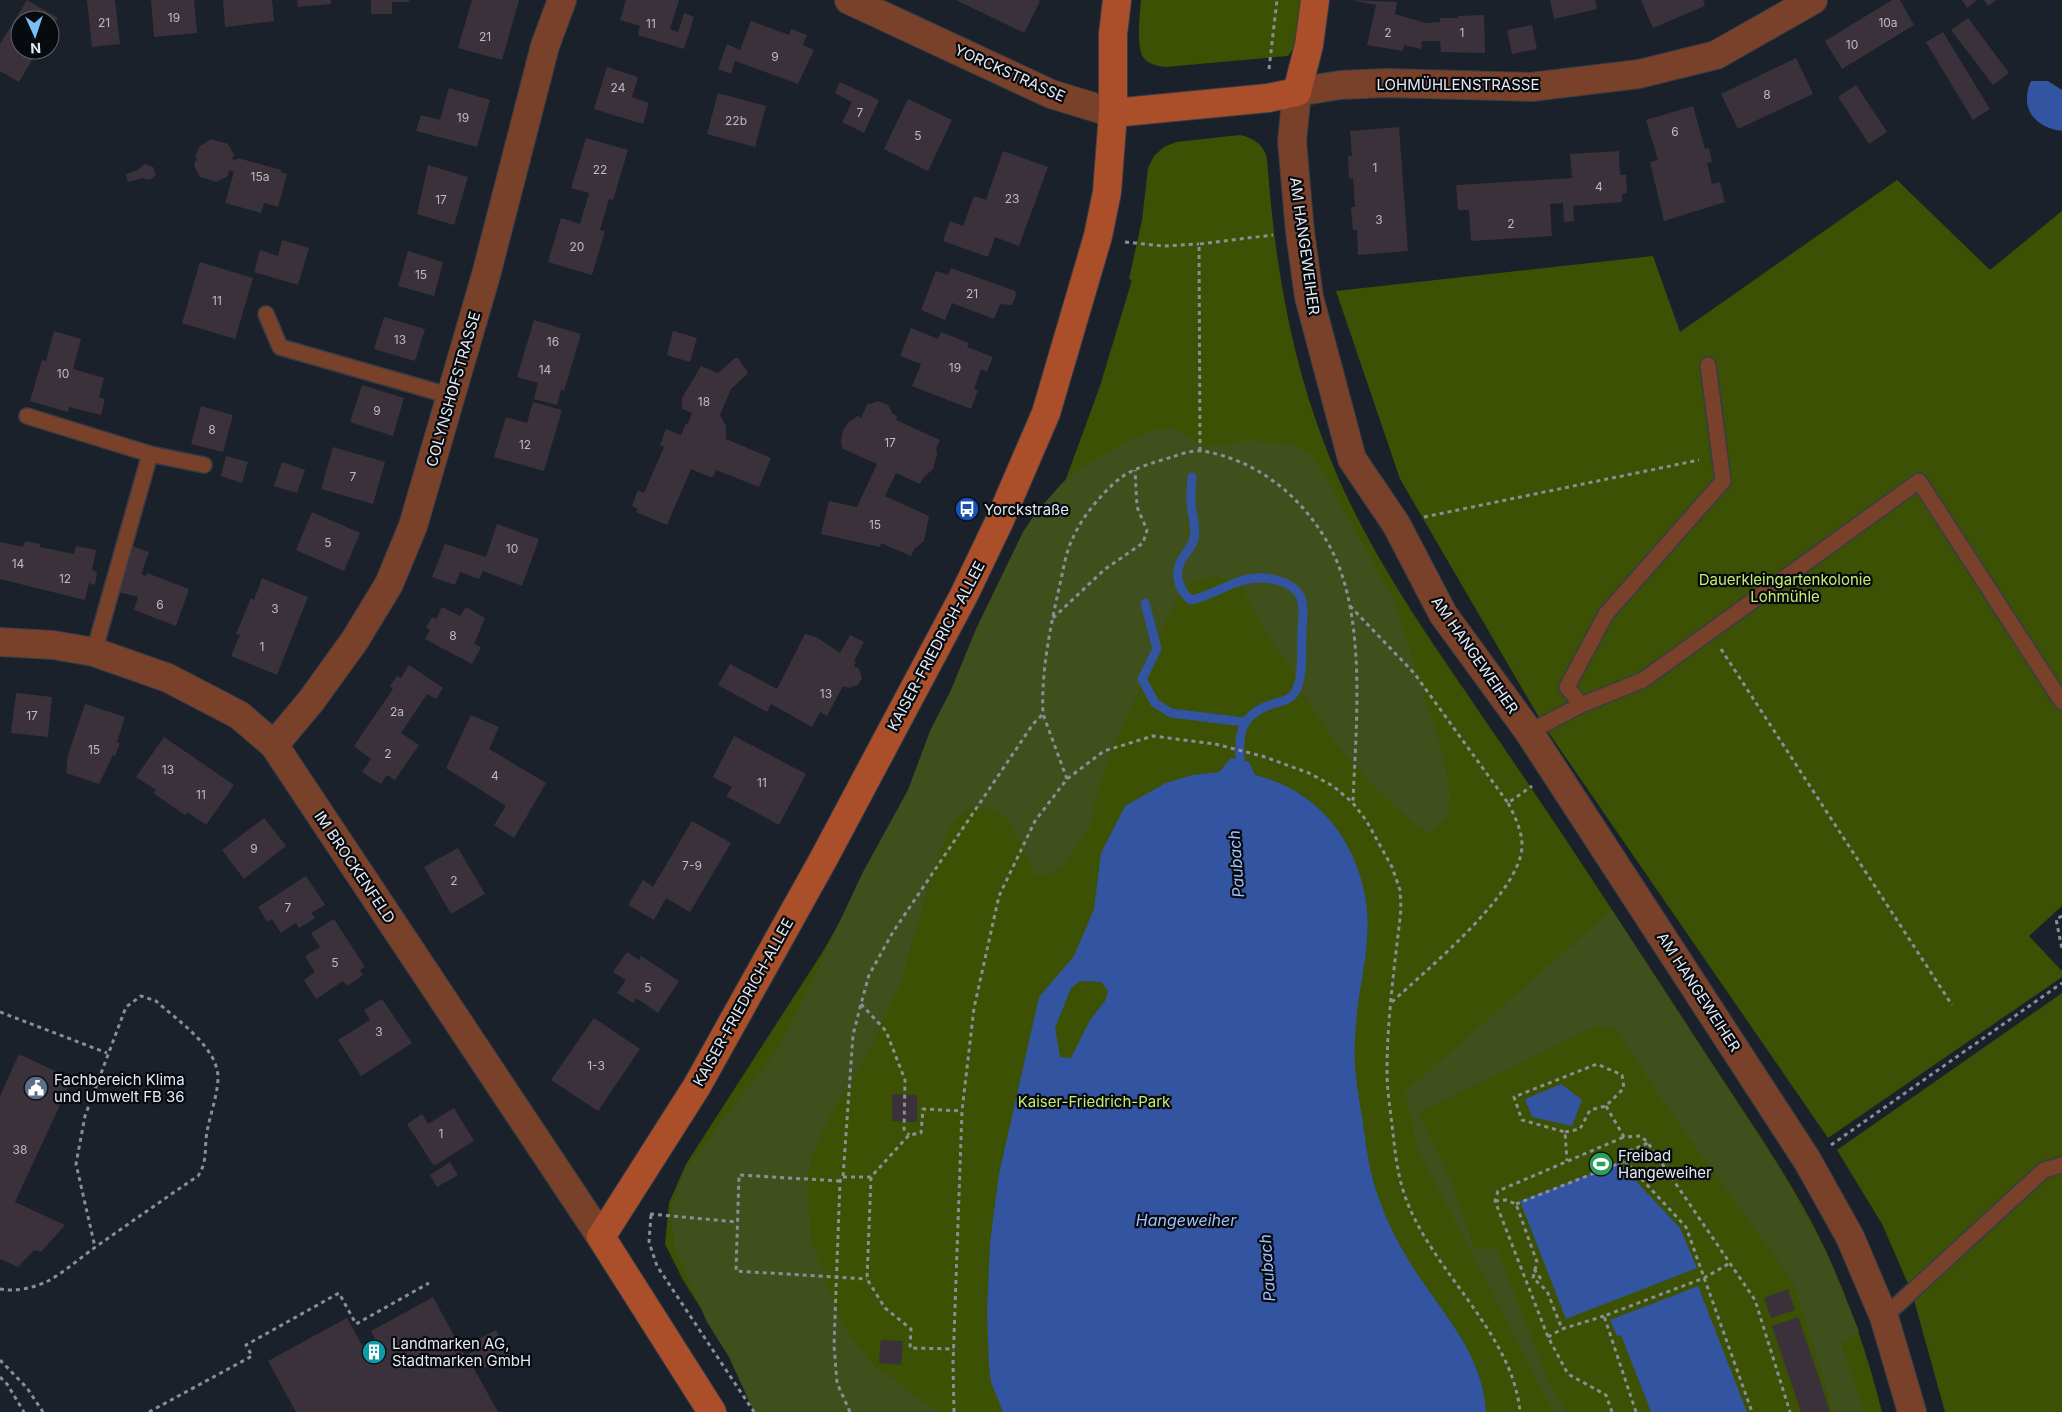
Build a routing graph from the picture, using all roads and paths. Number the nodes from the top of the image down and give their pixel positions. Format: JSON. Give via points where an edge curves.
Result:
{"nodes":[{"id":1,"x":562,"y":0,"type":"edge"},
{"id":2,"x":849,"y":0,"type":"edge"},
{"id":3,"x":1116,"y":0,"type":"edge"},
{"id":4,"x":1277,"y":0,"type":"edge"},
{"id":5,"x":1315,"y":0,"type":"edge"},
{"id":6,"x":1813,"y":0,"type":"edge"},
{"id":7,"x":1297,"y":92,"type":"junction"},
{"id":8,"x":1268,"y":98,"type":"junction"},
{"id":9,"x":1113,"y":113,"type":"junction"},
{"id":10,"x":1281,"y":234,"type":"dead end"},
{"id":11,"x":1098,"y":236,"type":"junction"},
{"id":12,"x":1198,"y":244,"type":"junction"},
{"id":13,"x":266,"y":314,"type":"dead end"},
{"id":14,"x":1708,"y":365,"type":"dead end"},
{"id":15,"x":451,"y":396,"type":"junction"},
{"id":16,"x":28,"y":416,"type":"dead end"},
{"id":17,"x":1200,"y":451,"type":"junction"},
{"id":18,"x":150,"y":454,"type":"junction"},
{"id":19,"x":1720,"y":456,"type":"junction"},
{"id":20,"x":204,"y":465,"type":"dead end"},
{"id":21,"x":1135,"y":470,"type":"junction"},
{"id":22,"x":1396,"y":524,"type":"junction"},
{"id":23,"x":1350,"y":606,"type":"junction"},
{"id":24,"x":1052,"y":618,"type":"junction"},
{"id":25,"x":1711,"y":632,"type":"junction"},
{"id":26,"x":0,"y":642,"type":"edge"},
{"id":27,"x":94,"y":652,"type":"junction"},
{"id":28,"x":2062,"y":702,"type":"edge"},
{"id":29,"x":1581,"y":706,"type":"junction"},
{"id":30,"x":1043,"y":714,"type":"junction"},
{"id":31,"x":1529,"y":732,"type":"junction"},
{"id":32,"x":274,"y":745,"type":"junction"},
{"id":33,"x":1555,"y":772,"type":"junction"},
{"id":34,"x":1066,"y":780,"type":"junction"},
{"id":35,"x":1352,"y":802,"type":"junction"},
{"id":36,"x":1508,"y":802,"type":"junction"},
{"id":37,"x":2062,"y":916,"type":"edge"},
{"id":38,"x":2062,"y":949,"type":"edge"},
{"id":39,"x":2062,"y":983,"type":"edge"},
{"id":40,"x":1391,"y":1002,"type":"junction"},
{"id":41,"x":861,"y":1004,"type":"junction"},
{"id":42,"x":1952,"y":1005,"type":"dead end"},
{"id":43,"x":0,"y":1012,"type":"edge"},
{"id":44,"x":107,"y":1053,"type":"junction"},
{"id":45,"x":1606,"y":1106,"type":"junction"},
{"id":46,"x":962,"y":1111,"type":"junction"},
{"id":47,"x":1565,"y":1132,"type":"junction"},
{"id":48,"x":909,"y":1135,"type":"junction"},
{"id":49,"x":1624,"y":1137,"type":"junction"},
{"id":50,"x":1648,"y":1143,"type":"junction"},
{"id":51,"x":1807,"y":1160,"type":"junction"},
{"id":52,"x":1567,"y":1161,"type":"junction"},
{"id":53,"x":1625,"y":1161,"type":"junction"},
{"id":54,"x":2062,"y":1165,"type":"edge"},
{"id":55,"x":843,"y":1177,"type":"junction"},
{"id":56,"x":871,"y":1177,"type":"junction"},
{"id":57,"x":840,"y":1181,"type":"junction"},
{"id":58,"x":1495,"y":1201,"type":"junction"},
{"id":59,"x":623,"y":1203,"type":"junction"},
{"id":60,"x":1516,"y":1204,"type":"junction"},
{"id":61,"x":651,"y":1215,"type":"junction"},
{"id":62,"x":737,"y":1222,"type":"junction"},
{"id":63,"x":601,"y":1237,"type":"junction"},
{"id":64,"x":95,"y":1247,"type":"junction"},
{"id":65,"x":1730,"y":1263,"type":"junction"},
{"id":66,"x":1534,"y":1269,"type":"junction"},
{"id":67,"x":836,"y":1277,"type":"junction"},
{"id":68,"x":1704,"y":1278,"type":"junction"},
{"id":69,"x":867,"y":1279,"type":"junction"},
{"id":70,"x":1541,"y":1279,"type":"dead end"},
{"id":71,"x":429,"y":1283,"type":"dead end"},
{"id":72,"x":0,"y":1290,"type":"edge"},
{"id":73,"x":1604,"y":1316,"type":"junction"},
{"id":74,"x":1884,"y":1317,"type":"junction"},
{"id":75,"x":1562,"y":1329,"type":"junction"},
{"id":76,"x":1548,"y":1337,"type":"junction"},
{"id":77,"x":954,"y":1349,"type":"junction"},
{"id":78,"x":0,"y":1360,"type":"edge"},
{"id":79,"x":0,"y":1377,"type":"edge"},
{"id":80,"x":24,"y":1412,"type":"edge"},
{"id":81,"x":43,"y":1412,"type":"edge"},
{"id":82,"x":150,"y":1412,"type":"edge"},
{"id":83,"x":712,"y":1412,"type":"edge"},
{"id":84,"x":754,"y":1412,"type":"edge"},
{"id":85,"x":850,"y":1412,"type":"edge"},
{"id":86,"x":954,"y":1412,"type":"edge"},
{"id":87,"x":1520,"y":1412,"type":"edge"},
{"id":88,"x":1612,"y":1412,"type":"edge"},
{"id":89,"x":1636,"y":1412,"type":"edge"},
{"id":90,"x":1752,"y":1412,"type":"edge"},
{"id":91,"x":1790,"y":1412,"type":"edge"},
{"id":92,"x":1912,"y":1412,"type":"edge"}],
"edges":[{"from":1,"to":15,"type":"street","name":"COLYNSHOFSTRASSE","via":[[545,46]]},
{"from":2,"to":9,"type":"street","name":"YORCKSTRASSE","via":[[1051,94]]},
{"from":3,"to":9,"type":"street","name":"KAISER-FRIEDRICH-ALLEE"},
{"from":4,"to":8,"type":"path"},
{"from":5,"to":7,"type":"street","via":[[1309,45]]},
{"from":6,"to":7,"type":"street","name":"LOHMÜHLENSTRASSE","via":[[1716,55],[1639,74],[1531,87],[1386,83],[1340,85]]},
{"from":7,"to":8,"type":"street","name":"YORCKSTRASSE"},
{"from":7,"to":22,"type":"street","name":"AM HANGEWEIHER","via":[[1292,141],[1310,297],[1352,459]]},
{"from":8,"to":9,"type":"street","name":"YORCKSTRASSE"},
{"from":9,"to":11,"type":"street","name":"KAISER-FRIEDRICH-ALLEE","via":[[1107,192]]},
{"from":10,"to":12,"type":"path"},
{"from":11,"to":12,"type":"path","via":[[1135,245]]},
{"from":11,"to":59,"type":"street","name":"KAISER-FRIEDRICH-ALLEE","via":[[1046,413],[968,587],[824,858],[702,1077]]},
{"from":12,"to":17,"type":"path"},
{"from":13,"to":15,"type":"lane","via":[[280,347]]},
{"from":14,"to":19,"type":"lane"},
{"from":15,"to":32,"type":"street","name":"COLYNSHOFSTRASSE","via":[[413,526],[389,584],[355,640]]},
{"from":16,"to":18,"type":"lane"},
{"from":17,"to":21,"type":"path","via":[[1183,453]]},
{"from":17,"to":23,"type":"path","via":[[1252,467],[1268,476],[1298,502],[1321,532],[1335,558]]},
{"from":18,"to":20,"type":"lane"},
{"from":18,"to":27,"type":"lane"},
{"from":19,"to":22,"type":"path"},
{"from":19,"to":29,"type":"lane","via":[[1723,481],[1606,614],[1568,687]]},
{"from":21,"to":24,"type":"path","via":[[1119,479],[1093,506],[1072,540]]},
{"from":21,"to":24,"type":"path","via":[[1137,506],[1146,530],[1142,543],[1105,569]]},
{"from":22,"to":31,"type":"street","name":"AM HANGEWEIHER","via":[[1443,614]]},
{"from":23,"to":35,"type":"path","via":[[1357,711]]},
{"from":23,"to":36,"type":"path","via":[[1414,673]]},
{"from":24,"to":30,"type":"path","via":[[1045,661]]},
{"from":25,"to":28,"type":"lane","via":[[1919,481]]},
{"from":25,"to":29,"type":"lane","via":[[1643,680]]},
{"from":25,"to":42,"type":"path"},
{"from":26,"to":27,"type":"street","name":"IM BROCKENFELD","via":[[53,645]]},
{"from":27,"to":32,"type":"street","name":"IM BROCKENFELD","via":[[168,678],[228,708]]},
{"from":29,"to":31,"type":"lane"},
{"from":30,"to":34,"type":"path"},
{"from":30,"to":41,"type":"path","via":[[969,817],[893,932],[869,975]]},
{"from":31,"to":33,"type":"street","name":"AM HANGEWEIHER"},
{"from":32,"to":63,"type":"street","name":"IM BROCKENFELD"},
{"from":33,"to":36,"type":"path"},
{"from":33,"to":51,"type":"street","name":"AM HANGEWEIHER"},
{"from":34,"to":35,"type":"path","via":[[1104,752],[1153,736],[1216,744],[1262,756],[1309,773],[1333,786]]},
{"from":34,"to":46,"type":"path","via":[[1035,821],[999,896],[974,1008]]},
{"from":35,"to":40,"type":"path","via":[[1381,844],[1400,890],[1401,909]]},
{"from":36,"to":40,"type":"path","via":[[1520,827],[1522,847],[1514,871],[1477,922]]},
{"from":37,"to":38,"type":"path","via":[[2056,919]]},
{"from":39,"to":51,"type":"path"},
{"from":40,"to":87,"type":"path","via":[[1387,1073],[1396,1161],[1406,1200],[1425,1238],[1488,1330],[1508,1370]]},
{"from":41,"to":48,"type":"path","via":[[886,1031],[905,1080],[904,1129]]},
{"from":41,"to":55,"type":"path","via":[[853,1035]]},
{"from":43,"to":44,"type":"path"},
{"from":44,"to":64,"type":"path","via":[[85,1116],[76,1164]]},
{"from":44,"to":64,"type":"path","via":[[126,1007],[141,996],[156,1000],[208,1050],[218,1079],[204,1166],[198,1176]]},
{"from":45,"to":47,"type":"path","via":[[1590,1110],[1580,1129]]},
{"from":45,"to":47,"type":"path","via":[[1624,1088],[1622,1076],[1597,1064],[1514,1097],[1522,1120]]},
{"from":45,"to":49,"type":"path"},
{"from":46,"to":48,"type":"path","via":[[923,1109],[922,1133]]},
{"from":46,"to":77,"type":"path"},
{"from":47,"to":52,"type":"path"},
{"from":48,"to":56,"type":"path"},
{"from":49,"to":50,"type":"path","via":[[1641,1136]]},
{"from":49,"to":52,"type":"path"},
{"from":50,"to":53,"type":"path","via":[[1629,1150]]},
{"from":50,"to":65,"type":"path"},
{"from":51,"to":74,"type":"street","name":"AM HANGEWEIHER","via":[[1850,1237]]},
{"from":52,"to":58,"type":"path","via":[[1498,1191]]},
{"from":53,"to":60,"type":"path"},
{"from":53,"to":68,"type":"path","via":[[1686,1227]]},
{"from":54,"to":74,"type":"lane","via":[[2044,1170]]},
{"from":55,"to":56,"type":"path"},
{"from":55,"to":57,"type":"path"},
{"from":56,"to":69,"type":"path"},
{"from":57,"to":62,"type":"path","via":[[739,1175]]},
{"from":57,"to":67,"type":"path"},
{"from":58,"to":60,"type":"path","via":[[1506,1200]]},
{"from":58,"to":76,"type":"path"},
{"from":59,"to":61,"type":"path","via":[[646,1208]]},
{"from":59,"to":63,"type":"street","name":"KAISER-FRIEDRICH-ALLEE"},
{"from":60,"to":66,"type":"path","via":[[1537,1262]]},
{"from":61,"to":62,"type":"path"},
{"from":61,"to":84,"type":"path","via":[[649,1242],[657,1266]]},
{"from":62,"to":67,"type":"path","via":[[736,1270]]},
{"from":63,"to":83,"type":"street"},
{"from":64,"to":72,"type":"path","via":[[46,1282],[10,1291]]},
{"from":65,"to":68,"type":"path"},
{"from":65,"to":91,"type":"path","via":[[1755,1300]]},
{"from":66,"to":70,"type":"path"},
{"from":66,"to":75,"type":"path","via":[[1534,1278],[1547,1291]]},
{"from":67,"to":69,"type":"path"},
{"from":67,"to":85,"type":"path","via":[[834,1345],[837,1383]]},
{"from":68,"to":73,"type":"path"},
{"from":68,"to":90,"type":"path"},
{"from":69,"to":77,"type":"path","via":[[885,1308],[911,1329],[910,1348]]},
{"from":71,"to":82,"type":"path","via":[[356,1324],[339,1293],[246,1345],[252,1356]]},
{"from":73,"to":75,"type":"path"},
{"from":73,"to":89,"type":"path"},
{"from":74,"to":92,"type":"street","name":"AM HANGEWEIHER"},
{"from":75,"to":76,"type":"path"},
{"from":76,"to":88,"type":"path","via":[[1568,1374],[1606,1394]]},
{"from":77,"to":86,"type":"path"},
{"from":78,"to":81,"type":"path","via":[[27,1388]]},
{"from":79,"to":80,"type":"path"}]}
